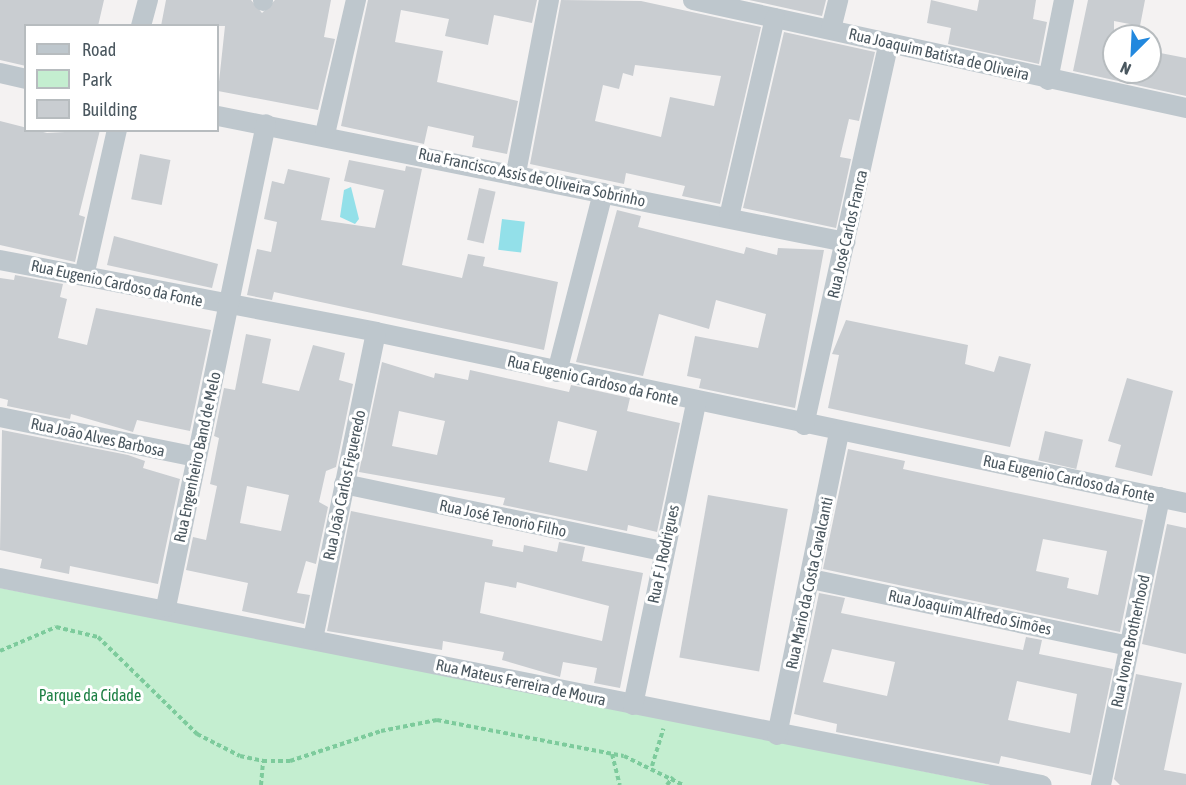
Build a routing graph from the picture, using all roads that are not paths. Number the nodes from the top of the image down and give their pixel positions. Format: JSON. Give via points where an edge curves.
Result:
{"nodes":[{"id":1,"x":148,"y":0,"type":"edge"},
{"id":2,"x":356,"y":0,"type":"edge"},
{"id":3,"x":549,"y":0,"type":"edge"},
{"id":4,"x":693,"y":0,"type":"edge"},
{"id":5,"x":838,"y":0,"type":"edge"},
{"id":6,"x":1064,"y":0,"type":"edge"},
{"id":7,"x":775,"y":18,"type":"junction"},
{"id":8,"x":142,"y":24,"type":"edge"},
{"id":9,"x":831,"y":29,"type":"junction"},
{"id":10,"x":889,"y":43,"type":"junction"},
{"id":11,"x":0,"y":73,"type":"edge"},
{"id":12,"x":24,"y":79,"type":"edge"},
{"id":13,"x":1048,"y":80,"type":"junction"},
{"id":14,"x":1186,"y":108,"type":"edge"},
{"id":15,"x":219,"y":116,"type":"edge"},
{"id":16,"x":266,"y":124,"type":"junction"},
{"id":17,"x":117,"y":132,"type":"edge"},
{"id":18,"x":325,"y":134,"type":"junction"},
{"id":19,"x":516,"y":173,"type":"junction"},
{"id":20,"x":603,"y":193,"type":"junction"},
{"id":21,"x":729,"y":218,"type":"junction"},
{"id":22,"x":845,"y":242,"type":"junction"},
{"id":23,"x":0,"y":260,"type":"edge"},
{"id":24,"x":84,"y":276,"type":"junction"},
{"id":25,"x":228,"y":306,"type":"junction"},
{"id":26,"x":376,"y":332,"type":"junction"},
{"id":27,"x":557,"y":372,"type":"junction"},
{"id":28,"x":696,"y":403,"type":"junction"},
{"id":29,"x":0,"y":417,"type":"edge"},
{"id":30,"x":804,"y":425,"type":"junction"},
{"id":31,"x":839,"y":432,"type":"junction"},
{"id":32,"x":196,"y":457,"type":"junction"},
{"id":33,"x":344,"y":484,"type":"junction"},
{"id":34,"x":1160,"y":497,"type":"junction"},
{"id":35,"x":1186,"y":503,"type":"edge"},
{"id":36,"x":662,"y":551,"type":"junction"},
{"id":37,"x":0,"y":578,"type":"edge"},
{"id":38,"x":811,"y":579,"type":"junction"},
{"id":39,"x":166,"y":607,"type":"junction"},
{"id":40,"x":313,"y":639,"type":"junction"},
{"id":41,"x":1129,"y":646,"type":"junction"},
{"id":42,"x":633,"y":705,"type":"junction"},
{"id":43,"x":777,"y":735,"type":"junction"},
{"id":44,"x":1042,"y":785,"type":"edge"},
{"id":45,"x":1101,"y":785,"type":"edge"}],
"edges":[{"from":1,"to":8,"type":"street"},
{"from":2,"to":18,"type":"street"},
{"from":3,"to":19,"type":"street"},
{"from":4,"to":7,"type":"street","name":"Rua Joaquim Batista de Oliveira"},
{"from":5,"to":9,"type":"street"},
{"from":6,"to":13,"type":"street"},
{"from":7,"to":9,"type":"street","name":"Rua Joaquim Batista de Oliveira"},
{"from":7,"to":21,"type":"street"},
{"from":9,"to":10,"type":"street","name":"Rua Joaquim Batista de Oliveira"},
{"from":10,"to":13,"type":"street","name":"Rua Joaquim Batista de Oliveira"},
{"from":10,"to":22,"type":"street","name":"Rua José Carlos Franca"},
{"from":11,"to":12,"type":"street"},
{"from":13,"to":14,"type":"street","name":"Rua Joaquim Batista de Oliveira"},
{"from":15,"to":16,"type":"street","name":"Rua Francisco Assis de Oliveira Sobrinho"},
{"from":16,"to":18,"type":"street","name":"Rua Francisco Assis de Oliveira Sobrinho"},
{"from":16,"to":25,"type":"street","name":"Rua Engenheiro Band de Melo"},
{"from":17,"to":24,"type":"street"},
{"from":18,"to":19,"type":"street","name":"Rua Francisco Assis de Oliveira Sobrinho"},
{"from":19,"to":20,"type":"street","name":"Rua Francisco Assis de Oliveira Sobrinho"},
{"from":20,"to":21,"type":"street","name":"Rua Francisco Assis de Oliveira Sobrinho"},
{"from":20,"to":27,"type":"street"},
{"from":21,"to":22,"type":"street","name":"Rua Francisco Assis de Oliveira Sobrinho"},
{"from":22,"to":30,"type":"street","name":"Rua José Carlos Franca"},
{"from":23,"to":24,"type":"street","name":"Rua Eugenio Cardoso da Fonte"},
{"from":24,"to":25,"type":"street","name":"Rua Eugenio Cardoso da Fonte"},
{"from":25,"to":26,"type":"street","name":"Rua Eugenio Cardoso da Fonte"},
{"from":25,"to":32,"type":"street","name":"Rua Engenheiro Band de Melo"},
{"from":26,"to":27,"type":"street","name":"Rua Eugenio Cardoso da Fonte"},
{"from":26,"to":33,"type":"street","name":"Rua João Carlos Figueredo"},
{"from":27,"to":28,"type":"street","name":"Rua Eugenio Cardoso da Fonte"},
{"from":28,"to":30,"type":"street","name":"Rua Eugenio Cardoso da Fonte"},
{"from":28,"to":36,"type":"street","name":"Rua F J Rodrigues"},
{"from":29,"to":32,"type":"street","name":"Rua João Alves Barbosa"},
{"from":30,"to":31,"type":"street","name":"Rua Eugenio Cardoso da Fonte"},
{"from":31,"to":34,"type":"street","name":"Rua Eugenio Cardoso da Fonte"},
{"from":31,"to":38,"type":"street","name":"Rua Mario da Costa Cavalcanti"},
{"from":32,"to":39,"type":"street","name":"Rua Engenheiro Band de Melo"},
{"from":33,"to":36,"type":"street","name":"Rua José Tenorio Filho"},
{"from":33,"to":40,"type":"street","name":"Rua João Carlos Figueredo"},
{"from":34,"to":35,"type":"street","name":"Rua Eugenio Cardoso da Fonte"},
{"from":34,"to":41,"type":"street","name":"Rua Ivone Brotherhood"},
{"from":36,"to":42,"type":"street","name":"Rua F J Rodrigues"},
{"from":37,"to":39,"type":"street","name":"Rua Mateus Ferreira de Moura"},
{"from":38,"to":41,"type":"street","name":"Rua Joaquim Alfredo Simões"},
{"from":38,"to":43,"type":"street","name":"Rua Mario da Costa Cavalcanti"},
{"from":39,"to":40,"type":"street","name":"Rua Mateus Ferreira de Moura"},
{"from":40,"to":42,"type":"street","name":"Rua Mateus Ferreira de Moura"},
{"from":41,"to":45,"type":"street","name":"Rua Ivone Brotherhood"},
{"from":42,"to":43,"type":"street","name":"Rua Mateus Ferreira de Moura"},
{"from":43,"to":44,"type":"street","name":"Rua Mateus Ferreira de Moura"}]}
